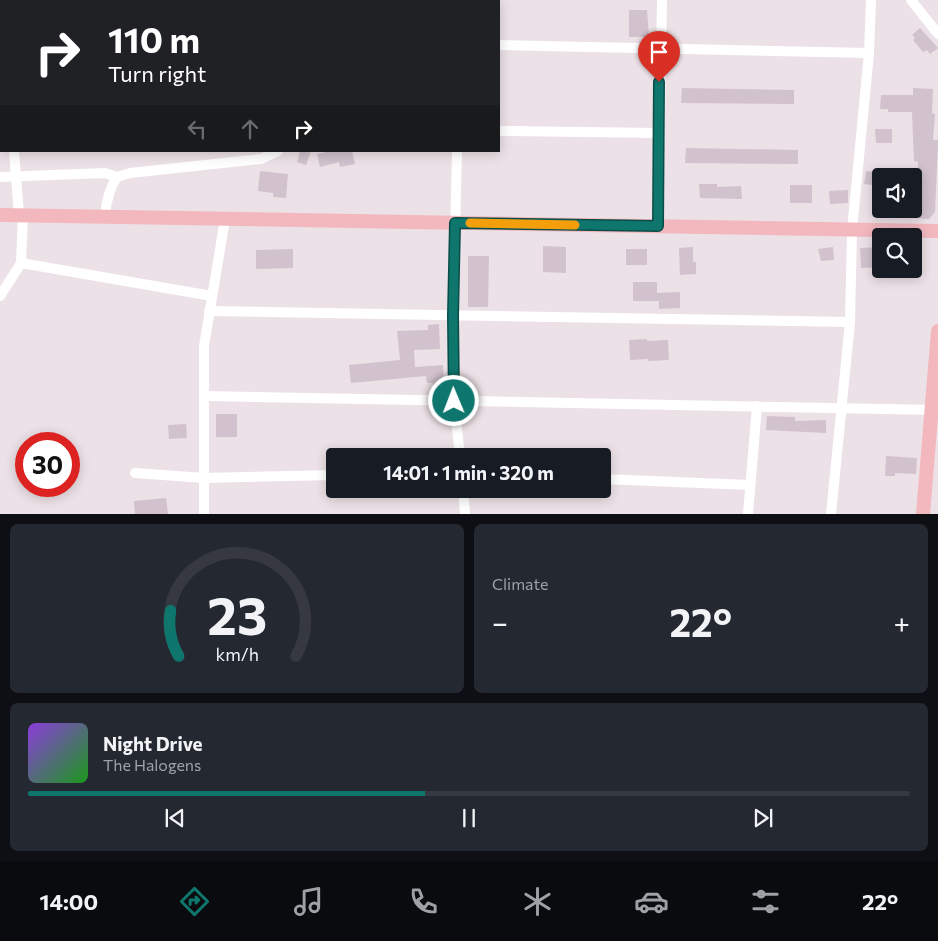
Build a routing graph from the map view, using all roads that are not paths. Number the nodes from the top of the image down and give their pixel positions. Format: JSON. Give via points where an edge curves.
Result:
{"nodes":[{"id":1,"x":662,"y":0,"type":"edge"},
{"id":2,"x":872,"y":0,"type":"edge"},
{"id":3,"x":911,"y":0,"type":"edge"},
{"id":4,"x":938,"y":34,"type":"edge"},
{"id":5,"x":500,"y":45,"type":"edge"},
{"id":6,"x":660,"y":48,"type":"junction"},
{"id":7,"x":869,"y":53,"type":"junction"},
{"id":8,"x":500,"y":131,"type":"edge"},
{"id":9,"x":658,"y":134,"type":"junction"},
{"id":10,"x":14,"y":152,"type":"edge"},
{"id":11,"x":276,"y":152,"type":"edge"},
{"id":12,"x":457,"y":152,"type":"edge"},
{"id":13,"x":15,"y":176,"type":"junction"},
{"id":14,"x":118,"y":176,"type":"junction"},
{"id":15,"x":0,"y":177,"type":"edge"},
{"id":16,"x":0,"y":215,"type":"edge"},
{"id":17,"x":21,"y":215,"type":"junction"},
{"id":18,"x":105,"y":217,"type":"junction"},
{"id":19,"x":225,"y":219,"type":"junction"},
{"id":20,"x":455,"y":223,"type":"junction"},
{"id":21,"x":658,"y":226,"type":"junction"},
{"id":22,"x":852,"y":230,"type":"junction"},
{"id":23,"x":938,"y":231,"type":"edge"},
{"id":24,"x":21,"y":263,"type":"junction"},
{"id":25,"x":0,"y":296,"type":"edge"},
{"id":26,"x":212,"y":296,"type":"junction"},
{"id":27,"x":209,"y":311,"type":"junction"},
{"id":28,"x":453,"y":316,"type":"junction"},
{"id":29,"x":850,"y":322,"type":"junction"},
{"id":30,"x":938,"y":331,"type":"edge"},
{"id":31,"x":204,"y":396,"type":"junction"},
{"id":32,"x":454,"y":401,"type":"junction"},
{"id":33,"x":757,"y":406,"type":"junction"},
{"id":34,"x":841,"y":408,"type":"junction"},
{"id":35,"x":935,"y":410,"type":"edge"},
{"id":36,"x":459,"y":448,"type":"edge"},
{"id":37,"x":135,"y":473,"type":"dead end"},
{"id":38,"x":326,"y":476,"type":"edge"},
{"id":39,"x":204,"y":478,"type":"junction"},
{"id":40,"x":611,"y":479,"type":"edge"},
{"id":41,"x":750,"y":485,"type":"junction"},
{"id":42,"x":464,"y":498,"type":"edge"},
{"id":43,"x":204,"y":514,"type":"edge"},
{"id":44,"x":466,"y":514,"type":"edge"},
{"id":45,"x":748,"y":514,"type":"edge"},
{"id":46,"x":831,"y":514,"type":"edge"},
{"id":47,"x":923,"y":514,"type":"edge"}],
"edges":[{"from":1,"to":6,"type":"street"},
{"from":2,"to":7,"type":"street"},
{"from":3,"to":4,"type":"street"},
{"from":5,"to":6,"type":"street"},
{"from":6,"to":7,"type":"street"},
{"from":6,"to":9,"type":"street"},
{"from":7,"to":22,"type":"street"},
{"from":8,"to":9,"type":"street"},
{"from":9,"to":21,"type":"street"},
{"from":10,"to":13,"type":"street"},
{"from":11,"to":14,"type":"street","via":[[261,159]]},
{"from":12,"to":20,"type":"street"},
{"from":13,"to":14,"type":"street","via":[[105,173]]},
{"from":13,"to":15,"type":"street"},
{"from":13,"to":17,"type":"street"},
{"from":14,"to":18,"type":"street","via":[[110,187]]},
{"from":16,"to":17,"type":"street"},
{"from":17,"to":18,"type":"street"},
{"from":17,"to":24,"type":"street"},
{"from":18,"to":19,"type":"street"},
{"from":19,"to":20,"type":"street"},
{"from":19,"to":26,"type":"street"},
{"from":20,"to":21,"type":"street"},
{"from":20,"to":28,"type":"street"},
{"from":21,"to":22,"type":"street"},
{"from":22,"to":23,"type":"street"},
{"from":22,"to":29,"type":"street"},
{"from":24,"to":25,"type":"street"},
{"from":24,"to":26,"type":"street"},
{"from":26,"to":27,"type":"street"},
{"from":27,"to":28,"type":"street"},
{"from":27,"to":31,"type":"street","via":[[204,346]]},
{"from":28,"to":29,"type":"street"},
{"from":28,"to":32,"type":"street"},
{"from":29,"to":34,"type":"street"},
{"from":30,"to":35,"type":"street"},
{"from":31,"to":32,"type":"street"},
{"from":31,"to":39,"type":"street"},
{"from":32,"to":33,"type":"street"},
{"from":32,"to":36,"type":"street"},
{"from":33,"to":34,"type":"street"},
{"from":33,"to":41,"type":"street"},
{"from":34,"to":35,"type":"street"},
{"from":34,"to":46,"type":"street"},
{"from":35,"to":47,"type":"street"},
{"from":37,"to":39,"type":"street"},
{"from":38,"to":39,"type":"street"},
{"from":39,"to":43,"type":"street"},
{"from":40,"to":41,"type":"street"},
{"from":41,"to":45,"type":"street"},
{"from":42,"to":44,"type":"street"}]}
